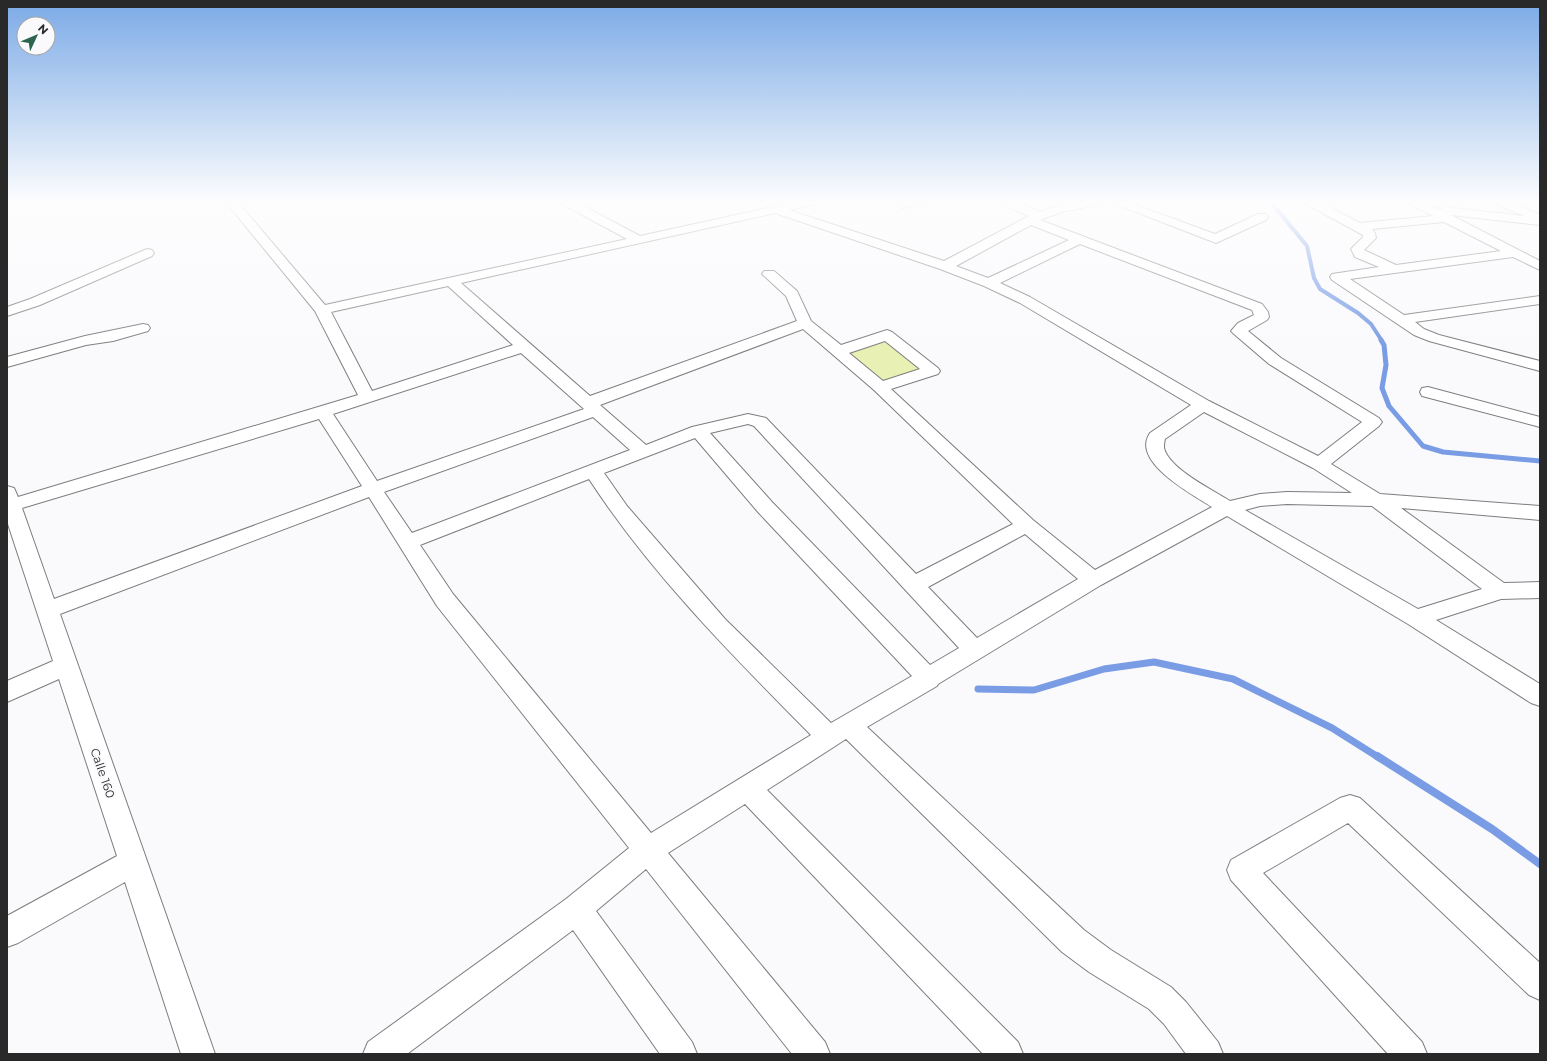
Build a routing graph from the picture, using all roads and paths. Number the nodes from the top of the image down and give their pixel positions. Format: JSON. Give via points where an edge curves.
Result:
{"nodes":[{"id":1,"x":273,"y":251,"type":"edge"},
{"id":2,"x":592,"y":251,"type":"edge"},
{"id":3,"x":899,"y":251,"type":"edge"},
{"id":4,"x":974,"y":251,"type":"edge"},
{"id":5,"x":1057,"y":251,"type":"edge"},
{"id":6,"x":1108,"y":251,"type":"edge"},
{"id":7,"x":1358,"y":251,"type":"edge"},
{"id":8,"x":1509,"y":251,"type":"edge"},
{"id":9,"x":147,"y":253,"type":"dead end"},
{"id":10,"x":1514,"y":253,"type":"junction"},
{"id":11,"x":945,"y":266,"type":"junction"},
{"id":12,"x":1540,"y":266,"type":"edge"},
{"id":13,"x":1394,"y":269,"type":"junction"},
{"id":14,"x":769,"y":274,"type":"dead end"},
{"id":15,"x":451,"y":282,"type":"junction"},
{"id":16,"x":989,"y":283,"type":"junction"},
{"id":17,"x":1540,"y":300,"type":"edge"},
{"id":18,"x":322,"y":310,"type":"junction"},
{"id":19,"x":7,"y":312,"type":"edge"},
{"id":20,"x":1400,"y":320,"type":"junction"},
{"id":21,"x":805,"y":323,"type":"junction"},
{"id":22,"x":143,"y":328,"type":"dead end"},
{"id":23,"x":523,"y":347,"type":"junction"},
{"id":24,"x":839,"y":351,"type":"junction"},
{"id":25,"x":7,"y":362,"type":"edge"},
{"id":26,"x":1540,"y":366,"type":"edge"},
{"id":27,"x":880,"y":387,"type":"junction"},
{"id":28,"x":1428,"y":392,"type":"dead end"},
{"id":29,"x":367,"y":397,"type":"junction"},
{"id":30,"x":1203,"y":405,"type":"junction"},
{"id":31,"x":592,"y":406,"type":"junction"},
{"id":32,"x":323,"y":412,"type":"junction"},
{"id":33,"x":1540,"y":422,"type":"edge"},
{"id":34,"x":698,"y":432,"type":"junction"},
{"id":35,"x":643,"y":452,"type":"junction"},
{"id":36,"x":1319,"y":464,"type":"junction"},
{"id":37,"x":594,"y":472,"type":"junction"},
{"id":38,"x":373,"y":489,"type":"junction"},
{"id":39,"x":9,"y":499,"type":"edge"},
{"id":40,"x":1376,"y":500,"type":"junction"},
{"id":41,"x":1226,"y":508,"type":"junction"},
{"id":42,"x":1540,"y":513,"type":"edge"},
{"id":43,"x":1026,"y":525,"type":"junction"},
{"id":44,"x":407,"y":542,"type":"junction"},
{"id":45,"x":1093,"y":580,"type":"junction"},
{"id":46,"x":914,"y":586,"type":"junction"},
{"id":47,"x":1540,"y":590,"type":"edge"},
{"id":48,"x":1500,"y":591,"type":"junction"},
{"id":49,"x":47,"y":610,"type":"junction"},
{"id":50,"x":1416,"y":618,"type":"junction"},
{"id":51,"x":976,"y":651,"type":"junction"},
{"id":52,"x":66,"y":665,"type":"junction"},
{"id":53,"x":929,"y":679,"type":"junction"},
{"id":54,"x":7,"y":692,"type":"edge"},
{"id":55,"x":1540,"y":696,"type":"edge"},
{"id":56,"x":838,"y":731,"type":"junction"},
{"id":57,"x":747,"y":788,"type":"junction"},
{"id":58,"x":648,"y":850,"type":"junction"},
{"id":59,"x":133,"y":862,"type":"junction"},
{"id":60,"x":576,"y":909,"type":"junction"},
{"id":61,"x":7,"y":932,"type":"edge"},
{"id":62,"x":1540,"y":984,"type":"edge"},
{"id":63,"x":198,"y":1054,"type":"edge"},
{"id":64,"x":380,"y":1054,"type":"edge"},
{"id":65,"x":680,"y":1054,"type":"edge"},
{"id":66,"x":813,"y":1054,"type":"edge"},
{"id":67,"x":1006,"y":1054,"type":"edge"},
{"id":68,"x":1206,"y":1054,"type":"edge"},
{"id":69,"x":1410,"y":1054,"type":"edge"}],
"edges":[{"from":1,"to":18,"type":"street"},
{"from":2,"to":15,"type":"street"},
{"from":3,"to":11,"type":"street"},
{"from":4,"to":11,"type":"street"},
{"from":5,"to":16,"type":"street"},
{"from":6,"to":36,"type":"street","via":[[1257,307],[1262,317],[1256,322],[1242,326],[1239,331],[1274,360],[1373,422]]},
{"from":7,"to":13,"type":"street","via":[[1360,254]]},
{"from":8,"to":10,"type":"street"},
{"from":9,"to":19,"type":"street"},
{"from":10,"to":12,"type":"street"},
{"from":10,"to":13,"type":"street"},
{"from":11,"to":16,"type":"street"},
{"from":13,"to":20,"type":"street","via":[[1337,277]]},
{"from":14,"to":21,"type":"street","via":[[792,294]]},
{"from":15,"to":18,"type":"street"},
{"from":15,"to":23,"type":"street"},
{"from":16,"to":30,"type":"street","via":[[1061,320]]},
{"from":17,"to":20,"type":"street"},
{"from":18,"to":29,"type":"street"},
{"from":20,"to":26,"type":"street","via":[[1434,338]]},
{"from":21,"to":24,"type":"street"},
{"from":21,"to":31,"type":"street"},
{"from":22,"to":25,"type":"street"},
{"from":23,"to":29,"type":"street"},
{"from":23,"to":31,"type":"street"},
{"from":24,"to":27,"type":"street"},
{"from":24,"to":27,"type":"street","via":[[887,335],[932,371]]},
{"from":27,"to":43,"type":"street"},
{"from":28,"to":33,"type":"street"},
{"from":29,"to":32,"type":"street"},
{"from":30,"to":36,"type":"street"},
{"from":30,"to":41,"type":"street","via":[[1156,436],[1155,448],[1162,462],[1175,474]]},
{"from":31,"to":35,"type":"street"},
{"from":31,"to":38,"type":"street"},
{"from":32,"to":38,"type":"street"},
{"from":32,"to":39,"type":"street"},
{"from":34,"to":35,"type":"street"},
{"from":34,"to":46,"type":"street","via":[[748,419],[760,422]]},
{"from":34,"to":53,"type":"street","via":[[765,507]]},
{"from":35,"to":37,"type":"street"},
{"from":36,"to":40,"type":"street"},
{"from":37,"to":44,"type":"street"},
{"from":37,"to":56,"type":"street","via":[[620,512],[717,625]]},
{"from":38,"to":44,"type":"street"},
{"from":38,"to":49,"type":"street"},
{"from":39,"to":49,"type":"street","name":"Calle 160"},
{"from":40,"to":41,"type":"street","via":[[1287,498],[1260,500]]},
{"from":40,"to":42,"type":"street"},
{"from":40,"to":48,"type":"street"},
{"from":41,"to":45,"type":"street"},
{"from":41,"to":50,"type":"street"},
{"from":43,"to":45,"type":"street"},
{"from":43,"to":46,"type":"street"},
{"from":44,"to":58,"type":"street","via":[[446,600]]},
{"from":45,"to":51,"type":"street"},
{"from":46,"to":51,"type":"street"},
{"from":47,"to":48,"type":"street"},
{"from":48,"to":50,"type":"street"},
{"from":49,"to":52,"type":"street","name":"Calle 160"},
{"from":50,"to":55,"type":"street"},
{"from":51,"to":53,"type":"street"},
{"from":52,"to":54,"type":"street"},
{"from":52,"to":59,"type":"street","name":"Calle 160"},
{"from":53,"to":56,"type":"street"},
{"from":56,"to":57,"type":"street"},
{"from":56,"to":68,"type":"street","via":[[1073,941],[1160,998],[1175,1013]]},
{"from":57,"to":58,"type":"street"},
{"from":57,"to":67,"type":"street"},
{"from":58,"to":60,"type":"street"},
{"from":58,"to":66,"type":"street"},
{"from":59,"to":61,"type":"street"},
{"from":59,"to":63,"type":"street","name":"Calle 160"},
{"from":60,"to":64,"type":"street"},
{"from":60,"to":65,"type":"street"},
{"from":62,"to":69,"type":"street","via":[[1350,807],[1241,870]]}]}
